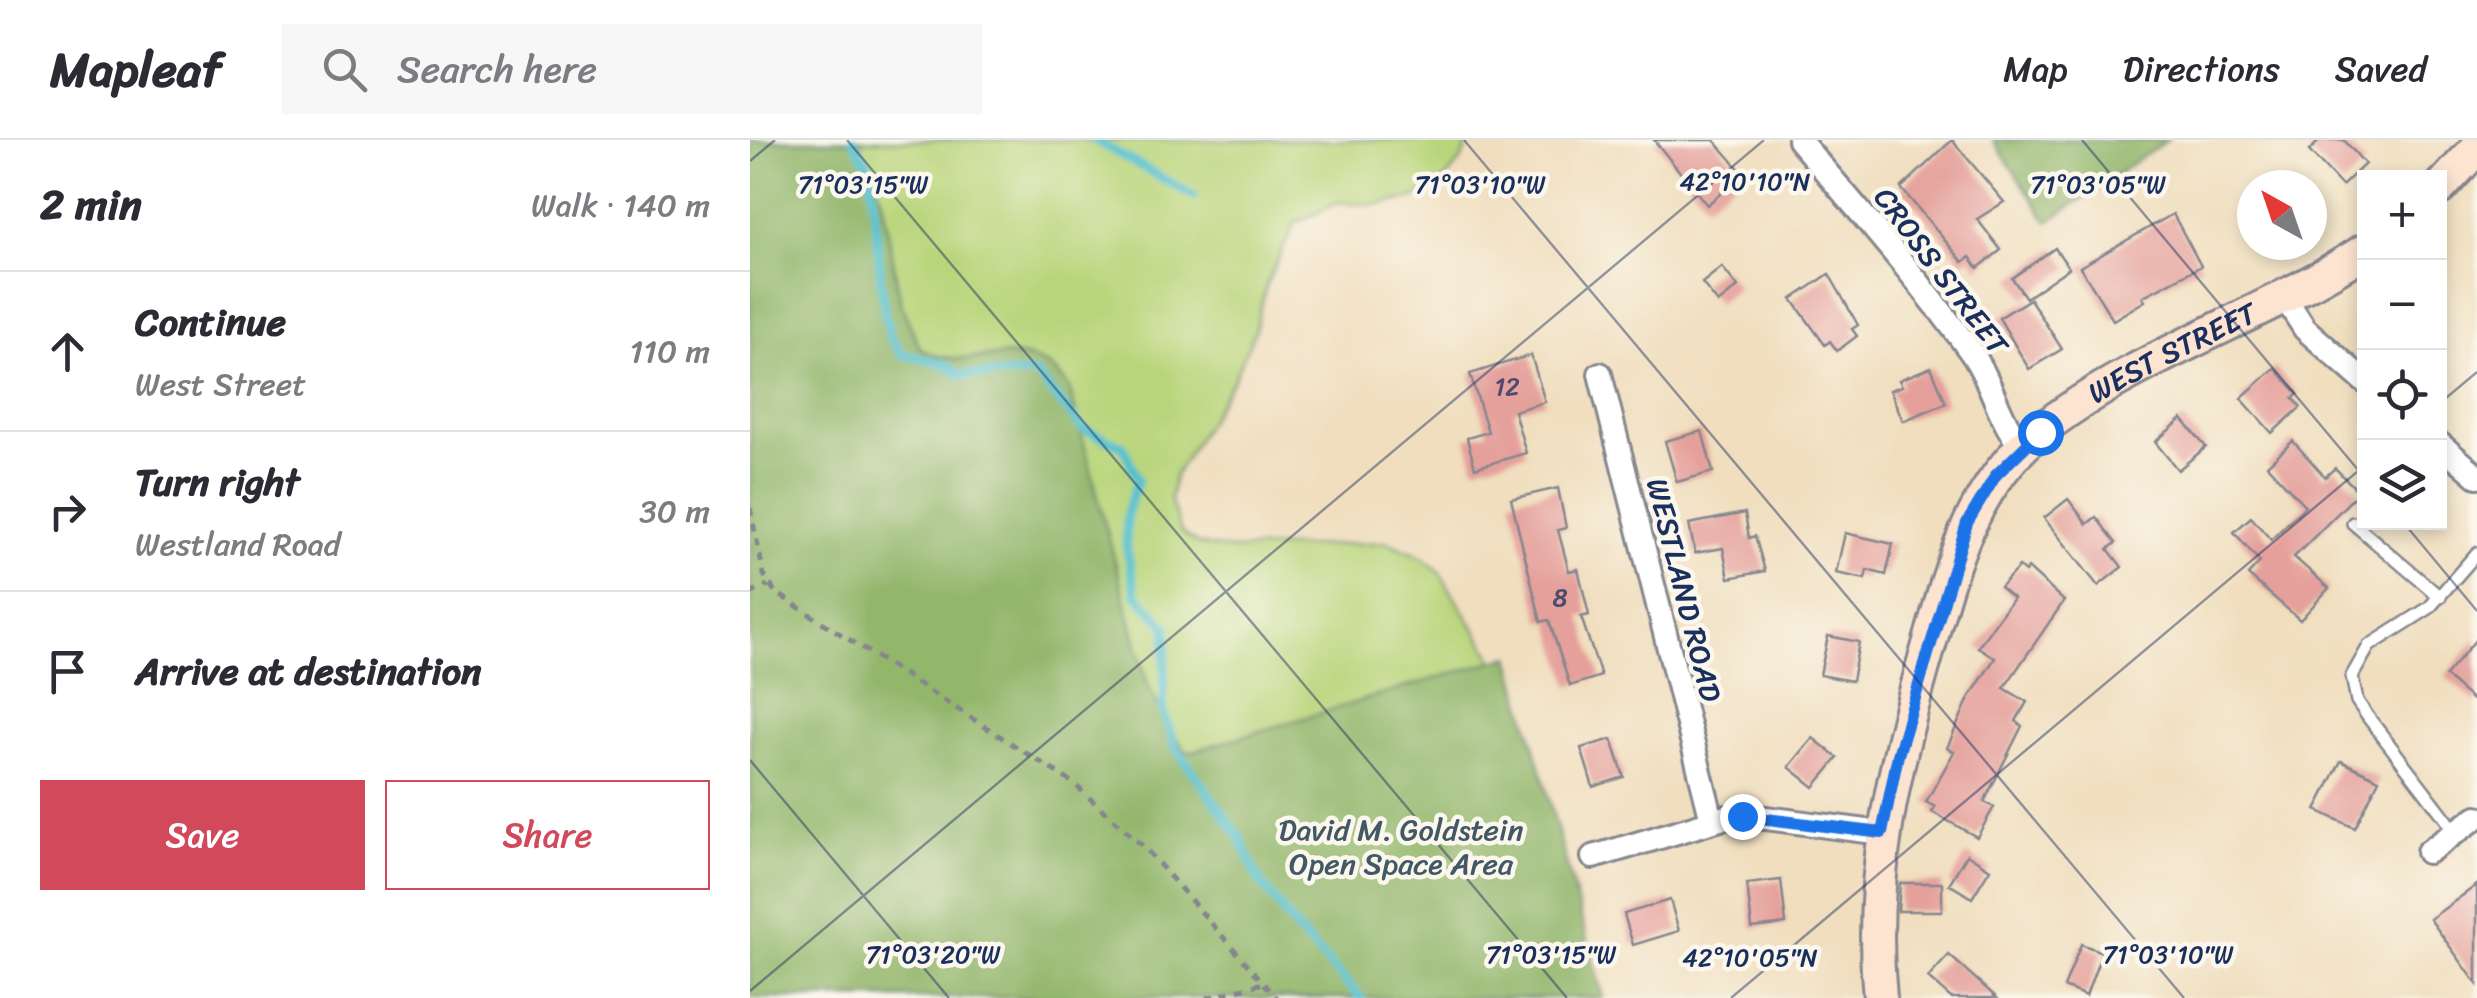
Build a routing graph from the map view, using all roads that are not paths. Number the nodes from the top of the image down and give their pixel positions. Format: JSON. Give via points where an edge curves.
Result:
{"nodes":[{"id":1,"x":1799,"y":140,"type":"edge"},
{"id":2,"x":2477,"y":148,"type":"edge"},
{"id":3,"x":2447,"y":180,"type":"edge"},
{"id":4,"x":2357,"y":256,"type":"edge"},
{"id":5,"x":2285,"y":298,"type":"junction"},
{"id":6,"x":1600,"y":374,"type":"dead end"},
{"id":7,"x":2357,"y":375,"type":"edge"},
{"id":8,"x":2022,"y":447,"type":"junction"},
{"id":9,"x":2447,"y":450,"type":"edge"},
{"id":10,"x":2477,"y":476,"type":"edge"},
{"id":11,"x":2353,"y":523,"type":"dead end"},
{"id":12,"x":2477,"y":553,"type":"edge"},
{"id":13,"x":2440,"y":597,"type":"junction"},
{"id":14,"x":2477,"y":817,"type":"edge"},
{"id":15,"x":1712,"y":820,"type":"junction"},
{"id":16,"x":2456,"y":832,"type":"junction"},
{"id":17,"x":1882,"y":833,"type":"junction"},
{"id":18,"x":2428,"y":852,"type":"dead end"},
{"id":19,"x":1592,"y":856,"type":"dead end"},
{"id":20,"x":1880,"y":998,"type":"edge"}],
"edges":[{"from":1,"to":8,"type":"street","name":"CROSS STREET","via":[[1964,342],[1999,416]]},
{"from":2,"to":3,"type":"main road"},
{"from":4,"to":5,"type":"main road","name":"WEST STREET"},
{"from":5,"to":7,"type":"street","via":[[2314,339]]},
{"from":5,"to":8,"type":"main road","name":"WEST STREET","via":[[2104,390]]},
{"from":6,"to":15,"type":"street","name":"WESTLAND ROAD"},
{"from":8,"to":17,"type":"main road","name":"WEST STREET","via":[[1967,523],[1898,755]]},
{"from":9,"to":10,"type":"street"},
{"from":11,"to":13,"type":"lane"},
{"from":12,"to":13,"type":"lane"},
{"from":13,"to":16,"type":"lane","via":[[2361,655],[2352,688]]},
{"from":14,"to":16,"type":"street"},
{"from":15,"to":17,"type":"street","via":[[1758,817]]},
{"from":15,"to":19,"type":"street"},
{"from":16,"to":18,"type":"street"},
{"from":17,"to":20,"type":"main road","name":"WEST STREET","via":[[1876,905]]}]}
